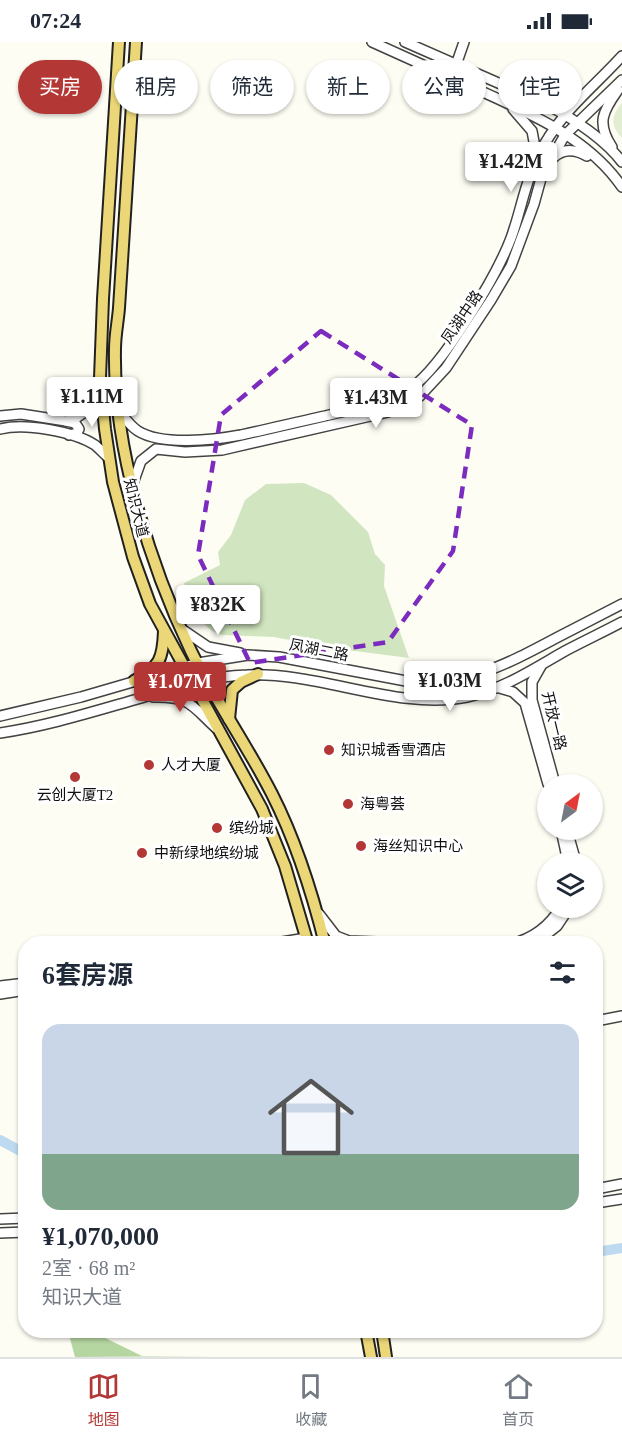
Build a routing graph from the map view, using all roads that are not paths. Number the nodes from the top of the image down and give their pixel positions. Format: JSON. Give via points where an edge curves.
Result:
{"nodes":[{"id":1,"x":372,"y":42,"type":"edge"},
{"id":2,"x":405,"y":42,"type":"edge"},
{"id":3,"x":464,"y":42,"type":"edge"},
{"id":4,"x":119,"y":44,"type":"edge"},
{"id":5,"x":135,"y":45,"type":"edge"},
{"id":6,"x":622,"y":56,"type":"edge"},
{"id":7,"x":445,"y":60,"type":"edge"},
{"id":8,"x":458,"y":60,"type":"edge"},
{"id":9,"x":622,"y":82,"type":"edge"},
{"id":10,"x":498,"y":88,"type":"edge"},
{"id":11,"x":582,"y":96,"type":"edge"},
{"id":12,"x":493,"y":97,"type":"junction"},
{"id":13,"x":498,"y":99,"type":"edge"},
{"id":14,"x":517,"y":114,"type":"edge"},
{"id":15,"x":529,"y":114,"type":"edge"},
{"id":16,"x":564,"y":114,"type":"joint"},
{"id":17,"x":577,"y":123,"type":"junction"},
{"id":18,"x":554,"y":127,"type":"junction"},
{"id":19,"x":565,"y":135,"type":"junction"},
{"id":20,"x":537,"y":158,"type":"junction"},
{"id":21,"x":620,"y":160,"type":"edge"},
{"id":22,"x":605,"y":168,"type":"junction"},
{"id":23,"x":542,"y":175,"type":"junction"},
{"id":24,"x":528,"y":183,"type":"junction"},
{"id":25,"x":539,"y":186,"type":"junction"},
{"id":26,"x":622,"y":188,"type":"edge"},
{"id":27,"x":101,"y":385,"type":"junction"},
{"id":28,"x":119,"y":411,"type":"junction"},
{"id":29,"x":0,"y":416,"type":"edge"},
{"id":30,"x":66,"y":421,"type":"junction"},
{"id":31,"x":0,"y":429,"type":"edge"},
{"id":32,"x":69,"y":435,"type":"junction"},
{"id":33,"x":156,"y":437,"type":"junction"},
{"id":34,"x":156,"y":449,"type":"junction"},
{"id":35,"x":109,"y":458,"type":"junction"},
{"id":36,"x":132,"y":486,"type":"junction"},
{"id":37,"x":622,"y":604,"type":"edge"},
{"id":38,"x":622,"y":622,"type":"edge"},
{"id":39,"x":164,"y":630,"type":"junction"},
{"id":40,"x":183,"y":630,"type":"junction"},
{"id":41,"x":248,"y":655,"type":"junction"},
{"id":42,"x":260,"y":655,"type":"junction"},
{"id":43,"x":198,"y":663,"type":"junction"},
{"id":44,"x":184,"y":666,"type":"junction"},
{"id":45,"x":541,"y":666,"type":"junction"},
{"id":46,"x":258,"y":675,"type":"junction"},
{"id":47,"x":207,"y":680,"type":"junction"},
{"id":48,"x":134,"y":681,"type":"junction"},
{"id":49,"x":192,"y":683,"type":"junction"},
{"id":50,"x":496,"y":687,"type":"junction"},
{"id":51,"x":139,"y":698,"type":"junction"},
{"id":52,"x":0,"y":717,"type":"edge"},
{"id":53,"x":229,"y":720,"type":"junction"},
{"id":54,"x":219,"y":731,"type":"junction"},
{"id":55,"x":0,"y":733,"type":"edge"},
{"id":56,"x":545,"y":774,"type":"edge"},
{"id":57,"x":552,"y":774,"type":"edge"},
{"id":58,"x":317,"y":911,"type":"junction"},
{"id":59,"x":552,"y":918,"type":"edge"},
{"id":60,"x":562,"y":918,"type":"edge"},
{"id":61,"x":306,"y":936,"type":"edge"},
{"id":62,"x":323,"y":936,"type":"edge"},
{"id":63,"x":336,"y":936,"type":"edge"},
{"id":64,"x":532,"y":936,"type":"edge"},
{"id":65,"x":544,"y":936,"type":"edge"},
{"id":66,"x":18,"y":985,"type":"edge"},
{"id":67,"x":3,"y":990,"type":"edge"},
{"id":68,"x":622,"y":1016,"type":"edge"},
{"id":69,"x":603,"y":1020,"type":"edge"},
{"id":70,"x":622,"y":1184,"type":"edge"},
{"id":71,"x":603,"y":1188,"type":"edge"},
{"id":72,"x":622,"y":1199,"type":"edge"},
{"id":73,"x":603,"y":1202,"type":"edge"},
{"id":74,"x":18,"y":1218,"type":"edge"},
{"id":75,"x":0,"y":1219,"type":"edge"},
{"id":76,"x":18,"y":1232,"type":"edge"},
{"id":77,"x":0,"y":1233,"type":"edge"},
{"id":78,"x":367,"y":1338,"type":"edge"},
{"id":79,"x":383,"y":1338,"type":"edge"},
{"id":80,"x":371,"y":1357,"type":"edge"},
{"id":81,"x":386,"y":1357,"type":"edge"}],
"edges":[{"from":1,"to":12,"type":"street"},
{"from":2,"to":7,"type":"street"},
{"from":3,"to":8,"type":"street"},
{"from":4,"to":5,"type":"main road"},
{"from":4,"to":27,"type":"main road","name":"知识大道"},
{"from":5,"to":28,"type":"main road","name":"知识大道","via":[[115,348]]},
{"from":6,"to":11,"type":"street","name":"凤湖中路"},
{"from":9,"to":17,"type":"street","name":"凤湖中路"},
{"from":9,"to":21,"type":"street","via":[[603,118],[606,139]]},
{"from":10,"to":12,"type":"street"},
{"from":12,"to":13,"type":"street"},
{"from":14,"to":20,"type":"street","via":[[532,131]]},
{"from":15,"to":18,"type":"street"},
{"from":16,"to":17,"type":"street"},
{"from":16,"to":18,"type":"street","name":"凤湖中路"},
{"from":17,"to":19,"type":"street","name":"凤湖中路"},
{"from":17,"to":21,"type":"street"},
{"from":18,"to":19,"type":"street"},
{"from":18,"to":20,"type":"street","name":"凤湖中路"},
{"from":19,"to":22,"type":"street","via":[[594,155]]},
{"from":19,"to":23,"type":"street","name":"凤湖中路"},
{"from":20,"to":24,"type":"street","name":"凤湖中路"},
{"from":21,"to":22,"type":"street"},
{"from":22,"to":23,"type":"street","via":[[584,154],[569,150],[556,155]]},
{"from":22,"to":26,"type":"street"},
{"from":23,"to":25,"type":"street","name":"凤湖中路"},
{"from":24,"to":25,"type":"street"},
{"from":24,"to":33,"type":"street","name":"凤湖中路","via":[[512,236],[495,273],[436,363],[412,387],[380,403],[229,437]]},
{"from":25,"to":34,"type":"street","name":"凤湖中路","via":[[506,276],[446,368],[430,388],[409,404],[222,450]]},
{"from":27,"to":30,"type":"street","via":[[86,413]]},
{"from":27,"to":35,"type":"main road","name":"知识大道"},
{"from":28,"to":33,"type":"street","name":"凤湖中路","via":[[136,430]]},
{"from":28,"to":36,"type":"main road","name":"知识大道"},
{"from":29,"to":30,"type":"street","via":[[21,414]]},
{"from":30,"to":32,"type":"street","via":[[75,423],[79,429]]},
{"from":31,"to":32,"type":"street","via":[[29,426]]},
{"from":32,"to":35,"type":"street","via":[[94,444]]},
{"from":33,"to":34,"type":"street","via":[[149,441]]},
{"from":34,"to":36,"type":"street","via":[[141,461]]},
{"from":35,"to":39,"type":"main road","name":"知识大道","via":[[133,557]]},
{"from":36,"to":40,"type":"main road","name":"知识大道","via":[[162,583]]},
{"from":37,"to":42,"type":"street","name":"凤湖二路","via":[[509,663],[461,679],[406,681]]},
{"from":38,"to":45,"type":"street","name":"凤湖二路"},
{"from":39,"to":44,"type":"main road","name":"知识大道"},
{"from":39,"to":48,"type":"main road","via":[[160,660],[150,673]]},
{"from":40,"to":41,"type":"street","via":[[208,647]]},
{"from":40,"to":43,"type":"main road","name":"知识大道"},
{"from":41,"to":42,"type":"street","name":"凤湖二路"},
{"from":41,"to":43,"type":"street","name":"凤湖二路"},
{"from":42,"to":46,"type":"street"},
{"from":43,"to":44,"type":"street","name":"凤湖二路"},
{"from":43,"to":47,"type":"main road","name":"知识大道"},
{"from":44,"to":48,"type":"street","name":"凤湖二路"},
{"from":44,"to":49,"type":"main road","name":"知识大道"},
{"from":45,"to":50,"type":"street","name":"凤湖二路"},
{"from":45,"to":57,"type":"street","name":"开放一路","via":[[532,682],[532,700]]},
{"from":46,"to":47,"type":"street","name":"凤湖二路"},
{"from":46,"to":50,"type":"street","name":"凤湖二路","via":[[416,698],[467,697]]},
{"from":46,"to":53,"type":"main road","via":[[232,690]]},
{"from":47,"to":49,"type":"street","name":"凤湖二路"},
{"from":47,"to":53,"type":"main road","name":"知识大道"},
{"from":48,"to":51,"type":"street"},
{"from":48,"to":52,"type":"street","name":"凤湖二路"},
{"from":49,"to":51,"type":"street","name":"凤湖二路"},
{"from":49,"to":54,"type":"main road","name":"知识大道"},
{"from":50,"to":56,"type":"street","name":"开放一路","via":[[513,692],[525,703]]},
{"from":51,"to":54,"type":"street","via":[[181,699]]},
{"from":51,"to":55,"type":"street","name":"凤湖二路"},
{"from":53,"to":58,"type":"main road","name":"知识大道","via":[[272,794],[297,850]]},
{"from":54,"to":61,"type":"main road","name":"知识大道","via":[[262,809],[295,894]]},
{"from":58,"to":62,"type":"main road","name":"知识大道"},
{"from":58,"to":63,"type":"street"},
{"from":59,"to":64,"type":"street"},
{"from":60,"to":65,"type":"street"},
{"from":66,"to":67,"type":"street"},
{"from":68,"to":69,"type":"street"},
{"from":70,"to":71,"type":"street"},
{"from":72,"to":73,"type":"street"},
{"from":74,"to":75,"type":"street"},
{"from":76,"to":77,"type":"street"},
{"from":78,"to":80,"type":"main road"},
{"from":79,"to":81,"type":"main road"}]}
